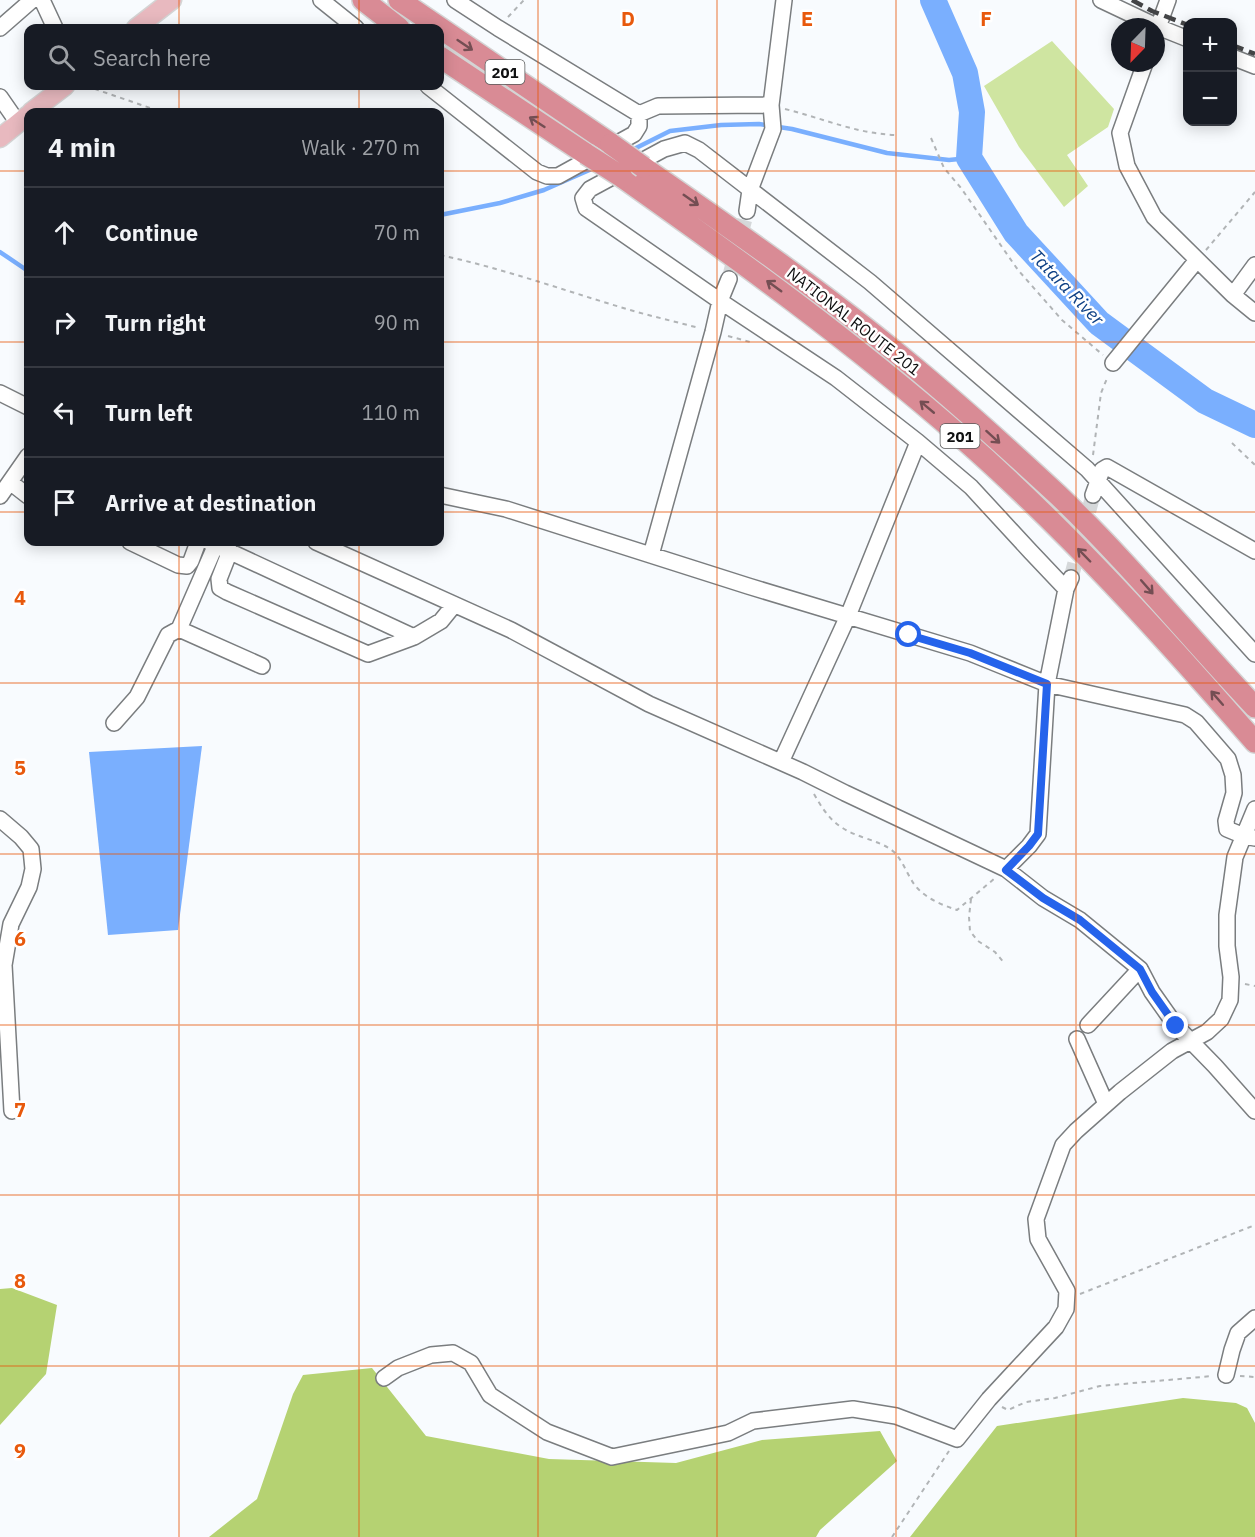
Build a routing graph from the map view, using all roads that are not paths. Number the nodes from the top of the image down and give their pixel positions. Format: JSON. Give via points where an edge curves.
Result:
{"nodes":[{"id":1,"x":32,"y":0,"type":"edge"},
{"id":2,"x":42,"y":0,"type":"edge"},
{"id":3,"x":172,"y":0,"type":"edge"},
{"id":4,"x":321,"y":0,"type":"edge"},
{"id":5,"x":363,"y":0,"type":"edge"},
{"id":6,"x":399,"y":0,"type":"edge"},
{"id":7,"x":455,"y":0,"type":"edge"},
{"id":8,"x":784,"y":0,"type":"edge"},
{"id":9,"x":1101,"y":0,"type":"edge"},
{"id":10,"x":1168,"y":0,"type":"edge"},
{"id":11,"x":1135,"y":18,"type":"edge"},
{"id":12,"x":1161,"y":18,"type":"edge"},
{"id":13,"x":53,"y":24,"type":"edge"},
{"id":14,"x":141,"y":24,"type":"edge"},
{"id":15,"x":351,"y":24,"type":"edge"},
{"id":16,"x":394,"y":24,"type":"edge"},
{"id":17,"x":434,"y":24,"type":"edge"},
{"id":18,"x":0,"y":28,"type":"edge"},
{"id":19,"x":444,"y":31,"type":"edge"},
{"id":20,"x":1165,"y":32,"type":"edge"},
{"id":21,"x":1183,"y":38,"type":"edge"},
{"id":22,"x":1237,"y":59,"type":"edge"},
{"id":23,"x":444,"y":60,"type":"edge"},
{"id":24,"x":1255,"y":66,"type":"edge"},
{"id":25,"x":1142,"y":72,"type":"edge"},
{"id":26,"x":60,"y":90,"type":"edge"},
{"id":27,"x":434,"y":90,"type":"edge"},
{"id":28,"x":0,"y":98,"type":"edge"},
{"id":29,"x":37,"y":108,"type":"edge"},
{"id":30,"x":771,"y":108,"type":"junction"},
{"id":31,"x":639,"y":114,"type":"junction"},
{"id":32,"x":24,"y":116,"type":"edge"},
{"id":33,"x":24,"y":119,"type":"edge"},
{"id":34,"x":0,"y":138,"type":"edge"},
{"id":35,"x":750,"y":190,"type":"junction"},
{"id":36,"x":747,"y":211,"type":"tunnel mouth"},
{"id":37,"x":1197,"y":260,"type":"junction"},
{"id":38,"x":1255,"y":265,"type":"edge"},
{"id":39,"x":729,"y":279,"type":"tunnel mouth"},
{"id":40,"x":1233,"y":295,"type":"junction"},
{"id":41,"x":720,"y":301,"type":"junction"},
{"id":42,"x":1255,"y":313,"type":"edge"},
{"id":43,"x":1113,"y":363,"type":"road end"},
{"id":44,"x":0,"y":393,"type":"edge"},
{"id":45,"x":24,"y":405,"type":"edge"},
{"id":46,"x":918,"y":442,"type":"junction"},
{"id":47,"x":24,"y":462,"type":"edge"},
{"id":48,"x":1092,"y":474,"type":"junction"},
{"id":49,"x":10,"y":482,"type":"junction"},
{"id":50,"x":24,"y":492,"type":"edge"},
{"id":51,"x":1093,"y":495,"type":"tunnel mouth"},
{"id":52,"x":0,"y":496,"type":"edge"},
{"id":53,"x":444,"y":496,"type":"edge"},
{"id":54,"x":138,"y":546,"type":"edge"},
{"id":55,"x":197,"y":546,"type":"edge"},
{"id":56,"x":218,"y":546,"type":"edge"},
{"id":57,"x":218,"y":546,"type":"edge"},
{"id":58,"x":220,"y":546,"type":"edge"},
{"id":59,"x":325,"y":546,"type":"edge"},
{"id":60,"x":1255,"y":551,"type":"edge"},
{"id":61,"x":651,"y":555,"type":"junction"},
{"id":62,"x":454,"y":605,"type":"junction"},
{"id":63,"x":848,"y":616,"type":"junction"},
{"id":64,"x":179,"y":629,"type":"junction"},
{"id":65,"x":414,"y":637,"type":"junction"},
{"id":66,"x":1255,"y":654,"type":"edge"},
{"id":67,"x":262,"y":666,"type":"dead end"},
{"id":68,"x":1047,"y":684,"type":"junction"},
{"id":69,"x":1255,"y":707,"type":"edge"},
{"id":70,"x":114,"y":723,"type":"dead end"},
{"id":71,"x":1255,"y":742,"type":"edge"},
{"id":72,"x":782,"y":762,"type":"junction"},
{"id":73,"x":1255,"y":809,"type":"edge"},
{"id":74,"x":0,"y":819,"type":"edge"},
{"id":75,"x":1250,"y":837,"type":"edge"},
{"id":76,"x":1006,"y":870,"type":"junction"},
{"id":77,"x":1140,"y":969,"type":"junction"},
{"id":78,"x":1088,"y":1025,"type":"dead end"},
{"id":79,"x":1077,"y":1039,"type":"dead end"},
{"id":80,"x":1190,"y":1040,"type":"junction"},
{"id":81,"x":1106,"y":1104,"type":"junction"},
{"id":82,"x":12,"y":1111,"type":"dead end"},
{"id":83,"x":1255,"y":1111,"type":"edge"},
{"id":84,"x":1255,"y":1318,"type":"edge"},
{"id":85,"x":1226,"y":1375,"type":"road end"},
{"id":86,"x":384,"y":1378,"type":"dead end"}],
"edges":[{"from":1,"to":18,"type":"street"},
{"from":2,"to":13,"type":"street"},
{"from":3,"to":14,"type":"main road"},
{"from":4,"to":15,"type":"street"},
{"from":5,"to":16,"type":"highway"},
{"from":6,"to":17,"type":"highway","name":"NATIONAL ROUTE 201","number":"201","one_way":true,"bridge":true},
{"from":7,"to":31,"type":"street"},
{"from":8,"to":30,"type":"street"},
{"from":9,"to":11,"type":"street"},
{"from":10,"to":12,"type":"street"},
{"from":19,"to":69,"type":"highway","name":"NATIONAL ROUTE 201","number":"201","one_way":true,"bridge":true,"via":[[783,265],[888,346],[1059,497],[1139,578]]},
{"from":20,"to":21,"type":"street"},
{"from":22,"to":24,"type":"street"},
{"from":71,"to":23,"type":"highway","name":"NATIONAL ROUTE 201","number":"201","one_way":true,"bridge":true,"via":[[1036,506],[882,369],[720,246]]},
{"from":25,"to":37,"type":"street","via":[[1120,133],[1127,166],[1154,217]]},
{"from":26,"to":29,"type":"main road"},
{"from":27,"to":31,"type":"street","via":[[547,176],[558,176],[634,134]]},
{"from":28,"to":32,"type":"street"},
{"from":30,"to":31,"type":"street","via":[[658,106]]},
{"from":30,"to":35,"type":"street","via":[[774,129]]},
{"from":33,"to":34,"type":"main road"},
{"from":35,"to":36,"type":"street"},
{"from":35,"to":41,"type":"street","via":[[685,143],[664,149],[590,189],[583,198],[586,208]]},
{"from":35,"to":48,"type":"street","via":[[870,282]]},
{"from":37,"to":40,"type":"street"},
{"from":37,"to":43,"type":"street"},
{"from":38,"to":40,"type":"street"},
{"from":39,"to":41,"type":"street"},
{"from":40,"to":42,"type":"street"},
{"from":41,"to":46,"type":"street","via":[[836,378]]},
{"from":41,"to":61,"type":"street"},
{"from":44,"to":45,"type":"street"},
{"from":46,"to":63,"type":"street"},
{"from":46,"to":68,"type":"street","via":[[971,487],[1030,551],[1069,584]]},
{"from":47,"to":49,"type":"street"},
{"from":48,"to":51,"type":"street"},
{"from":48,"to":60,"type":"street","via":[[1107,467]]},
{"from":48,"to":66,"type":"street"},
{"from":49,"to":50,"type":"street"},
{"from":49,"to":52,"type":"street"},
{"from":53,"to":61,"type":"street","via":[[506,509]]},
{"from":54,"to":55,"type":"street","via":[[186,566]]},
{"from":56,"to":64,"type":"street"},
{"from":57,"to":65,"type":"street","via":[[220,588],[227,592],[368,654]]},
{"from":58,"to":65,"type":"street"},
{"from":59,"to":62,"type":"street"},
{"from":61,"to":63,"type":"street"},
{"from":62,"to":65,"type":"street","via":[[441,621]]},
{"from":62,"to":72,"type":"street","via":[[511,630],[649,704]]},
{"from":63,"to":68,"type":"street","via":[[970,653]]},
{"from":63,"to":72,"type":"street"},
{"from":64,"to":67,"type":"street"},
{"from":64,"to":70,"type":"street","via":[[168,635],[137,697]]},
{"from":68,"to":75,"type":"street","via":[[1185,715],[1196,722],[1228,759],[1233,774],[1234,793],[1227,829]]},
{"from":68,"to":76,"type":"street","via":[[1038,834]]},
{"from":72,"to":76,"type":"street"},
{"from":73,"to":75,"type":"street"},
{"from":74,"to":82,"type":"street","via":[[31,849],[33,869],[11,924],[4,965]]},
{"from":75,"to":80,"type":"street","via":[[1235,857],[1227,915],[1230,1000],[1221,1019]]},
{"from":76,"to":77,"type":"street","via":[[1080,920]]},
{"from":77,"to":78,"type":"street"},
{"from":77,"to":80,"type":"street","via":[[1176,1026]]},
{"from":79,"to":81,"type":"street"},
{"from":80,"to":81,"type":"street"},
{"from":80,"to":83,"type":"street"},
{"from":81,"to":86,"type":"street","via":[[1063,1145],[1036,1219],[1038,1239],[1067,1291],[1066,1309],[1056,1328],[957,1439],[897,1416],[853,1410],[753,1421],[728,1433],[612,1457],[547,1432],[490,1395],[471,1363],[453,1353],[431,1355]]},
{"from":84,"to":85,"type":"street","via":[[1238,1333]]}]}
